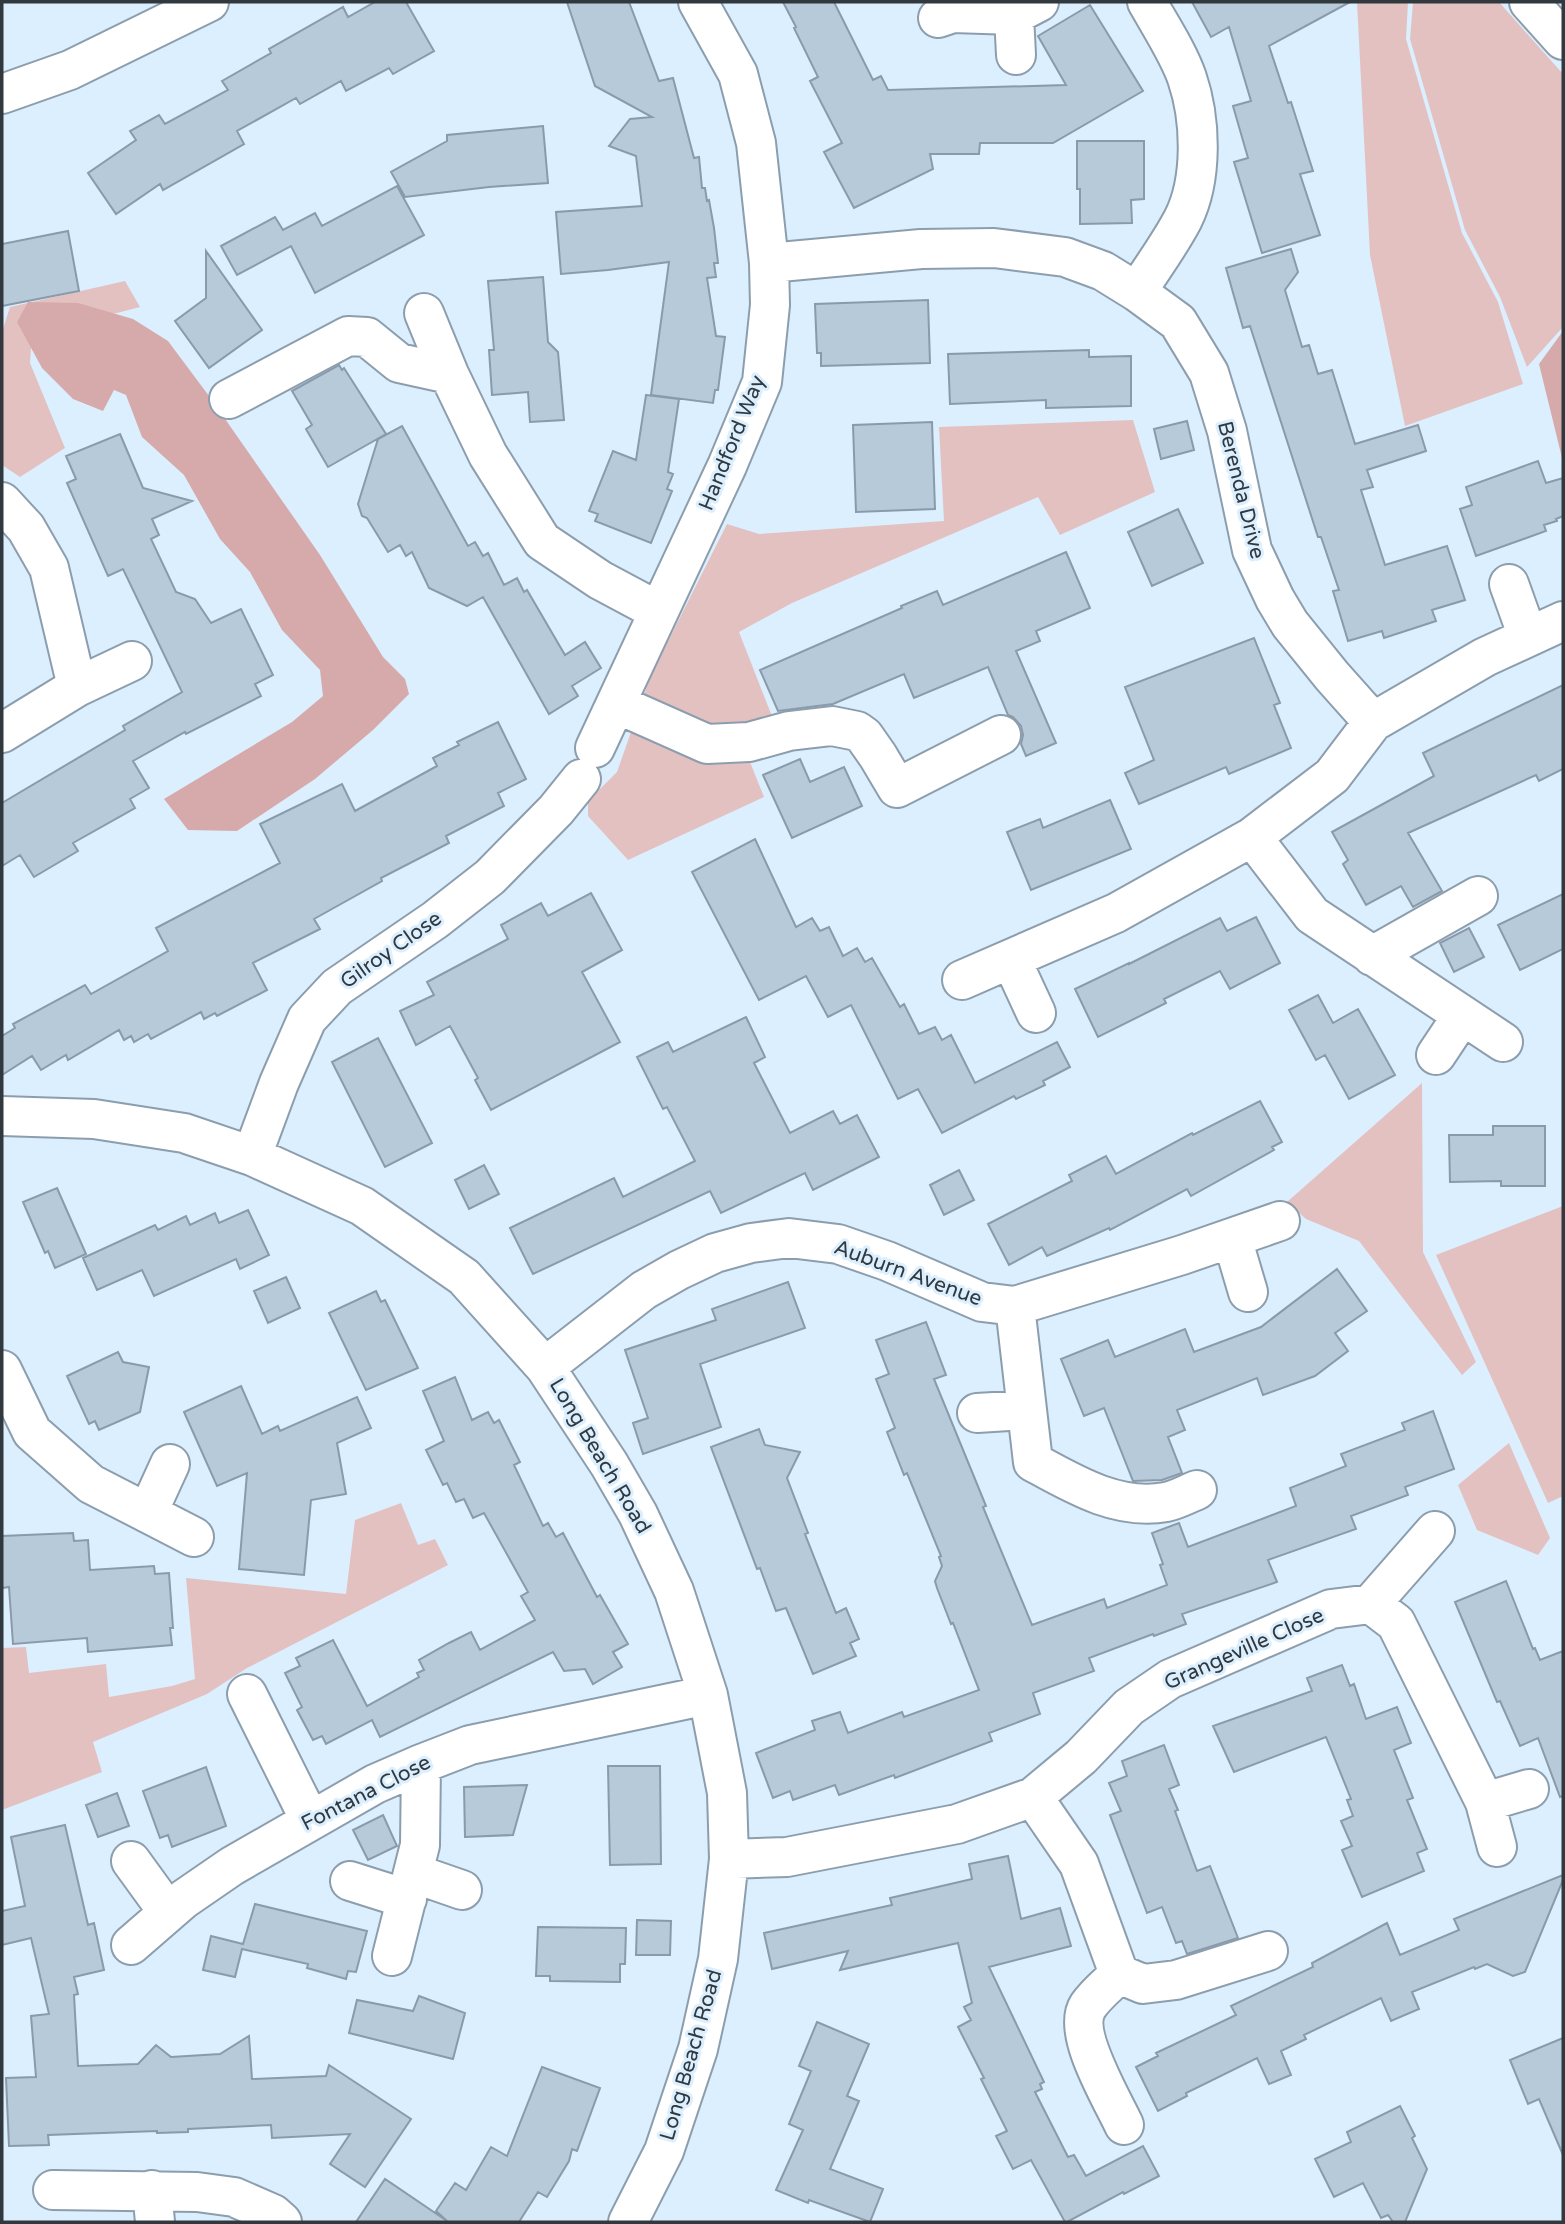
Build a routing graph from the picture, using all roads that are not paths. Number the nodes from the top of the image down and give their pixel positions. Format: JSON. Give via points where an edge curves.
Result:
{"nodes":[{"id":1,"x":209,"y":2,"type":"edge"},
{"id":2,"x":698,"y":2,"type":"edge"},
{"id":3,"x":1147,"y":2,"type":"edge"},
{"id":4,"x":1529,"y":2,"type":"edge"},
{"id":5,"x":1027,"y":8,"type":"edge"},
{"id":6,"x":938,"y":18,"type":"dead end"},
{"id":7,"x":1563,"y":40,"type":"edge"},
{"id":8,"x":1016,"y":55,"type":"dead end"},
{"id":9,"x":2,"y":94,"type":"edge"},
{"id":10,"x":769,"y":262,"type":"junction"},
{"id":11,"x":1137,"y":292,"type":"junction"},
{"id":12,"x":424,"y":313,"type":"dead end"},
{"id":13,"x":449,"y":374,"type":"junction"},
{"id":14,"x":403,"y":392,"type":"dead end"},
{"id":15,"x":229,"y":399,"type":"dead end"},
{"id":16,"x":2,"y":502,"type":"edge"},
{"id":17,"x":1508,"y":584,"type":"dead end"},
{"id":18,"x":658,"y":611,"type":"junction"},
{"id":19,"x":1563,"y":621,"type":"edge"},
{"id":20,"x":1528,"y":637,"type":"junction"},
{"id":21,"x":132,"y":660,"type":"dead end"},
{"id":22,"x":77,"y":687,"type":"junction"},
{"id":23,"x":617,"y":704,"type":"junction"},
{"id":24,"x":1373,"y":722,"type":"junction"},
{"id":25,"x":2,"y":733,"type":"edge"},
{"id":26,"x":1000,"y":735,"type":"dead end"},
{"id":27,"x":588,"y":764,"type":"joint"},
{"id":28,"x":1252,"y":837,"type":"junction"},
{"id":29,"x":1478,"y":896,"type":"dead end"},
{"id":30,"x":1372,"y":956,"type":"junction"},
{"id":31,"x":1011,"y":959,"type":"junction"},
{"id":32,"x":962,"y":980,"type":"dead end"},
{"id":33,"x":1036,"y":1013,"type":"dead end"},
{"id":34,"x":1462,"y":1016,"type":"junction"},
{"id":35,"x":1503,"y":1042,"type":"dead end"},
{"id":36,"x":1437,"y":1055,"type":"dead end"},
{"id":37,"x":2,"y":1116,"type":"edge"},
{"id":38,"x":252,"y":1156,"type":"junction"},
{"id":39,"x":1280,"y":1221,"type":"dead end"},
{"id":40,"x":1232,"y":1238,"type":"junction"},
{"id":41,"x":1248,"y":1292,"type":"dead end"},
{"id":42,"x":1015,"y":1306,"type":"junction"},
{"id":43,"x":545,"y":1367,"type":"junction"},
{"id":44,"x":2,"y":1370,"type":"edge"},
{"id":45,"x":1027,"y":1410,"type":"junction"},
{"id":46,"x":977,"y":1413,"type":"dead end"},
{"id":47,"x":17,"y":1440,"type":"edge"},
{"id":48,"x":170,"y":1464,"type":"dead end"},
{"id":49,"x":1197,"y":1490,"type":"dead end"},
{"id":50,"x":148,"y":1512,"type":"junction"},
{"id":51,"x":1435,"y":1531,"type":"dead end"},
{"id":52,"x":194,"y":1537,"type":"dead end"},
{"id":53,"x":1371,"y":1604,"type":"junction"},
{"id":54,"x":247,"y":1694,"type":"dead end"},
{"id":55,"x":708,"y":1695,"type":"junction"},
{"id":56,"x":421,"y":1764,"type":"junction"},
{"id":57,"x":1529,"y":1788,"type":"dead end"},
{"id":58,"x":1033,"y":1797,"type":"junction"},
{"id":59,"x":1485,"y":1802,"type":"junction"},
{"id":60,"x":310,"y":1821,"type":"junction"},
{"id":61,"x":1497,"y":1847,"type":"dead end"},
{"id":62,"x":729,"y":1859,"type":"junction"},
{"id":63,"x":131,"y":1861,"type":"dead end"},
{"id":64,"x":350,"y":1881,"type":"dead end"},
{"id":65,"x":410,"y":1886,"type":"junction"},
{"id":66,"x":462,"y":1890,"type":"dead end"},
{"id":67,"x":168,"y":1912,"type":"junction"},
{"id":68,"x":131,"y":1945,"type":"dead end"},
{"id":69,"x":1268,"y":1951,"type":"dead end"},
{"id":70,"x":392,"y":1956,"type":"dead end"},
{"id":71,"x":1119,"y":1973,"type":"junction"},
{"id":72,"x":1124,"y":2125,"type":"dead end"},
{"id":73,"x":53,"y":2190,"type":"dead end"},
{"id":74,"x":153,"y":2206,"type":"edge"},
{"id":75,"x":282,"y":2222,"type":"edge"},
{"id":76,"x":628,"y":2222,"type":"edge"}],
"edges":[{"from":1,"to":9,"type":"street","via":[[70,70]]},
{"from":2,"to":10,"type":"street","name":"Handford Way","via":[[738,74],[756,143]]},
{"from":3,"to":11,"type":"street","via":[[1187,76],[1199,146],[1184,218]]},
{"from":4,"to":7,"type":"street"},
{"from":5,"to":6,"type":"street"},
{"from":5,"to":8,"type":"street"},
{"from":10,"to":11,"type":"street","name":"Berenda Drive","via":[[921,249],[994,248],[1065,257],[1103,271]]},
{"from":10,"to":18,"type":"street","name":"Handford Way","via":[[770,305],[762,382]]},
{"from":11,"to":24,"type":"street","name":"Berenda Drive","via":[[1178,322],[1209,373],[1227,431],[1252,550],[1275,599],[1290,624]]},
{"from":12,"to":13,"type":"street"},
{"from":13,"to":14,"type":"street"},
{"from":13,"to":15,"type":"street","via":[[399,363],[367,337],[348,335]]},
{"from":13,"to":18,"type":"street","via":[[488,455],[542,541]]},
{"from":16,"to":22,"type":"street","via":[[26,528],[49,568]]},
{"from":17,"to":20,"type":"street"},
{"from":18,"to":23,"type":"street","name":"Handford Way"},
{"from":19,"to":20,"type":"street"},
{"from":20,"to":24,"type":"street"},
{"from":21,"to":22,"type":"street"},
{"from":22,"to":25,"type":"street"},
{"from":23,"to":26,"type":"street","via":[[707,744],[749,742],[832,726],[857,731],[897,788]]},
{"from":23,"to":27,"type":"street","name":"Handford Way"},
{"from":24,"to":28,"type":"street","via":[[1332,776]]},
{"from":27,"to":38,"type":"street","name":"Gilroy Close","via":[[556,810],[490,877],[337,987],[306,1019]]},
{"from":28,"to":30,"type":"street","via":[[1311,915]]},
{"from":28,"to":31,"type":"street","via":[[1116,913]]},
{"from":29,"to":30,"type":"street"},
{"from":30,"to":34,"type":"street"},
{"from":31,"to":32,"type":"street"},
{"from":31,"to":33,"type":"street"},
{"from":34,"to":35,"type":"street"},
{"from":34,"to":36,"type":"street"},
{"from":37,"to":38,"type":"street","name":"Long Beach Road","via":[[94,1119],[184,1133]]},
{"from":38,"to":43,"type":"street","name":"Long Beach Road","via":[[362,1206],[464,1277]]},
{"from":39,"to":40,"type":"street","name":"Auburn Avenue"},
{"from":40,"to":41,"type":"street"},
{"from":40,"to":42,"type":"street","name":"Auburn Avenue"},
{"from":42,"to":43,"type":"street","name":"Auburn Avenue","via":[[982,1302],[838,1244],[789,1238],[715,1253],[678,1270],[644,1290]]},
{"from":42,"to":45,"type":"street"},
{"from":43,"to":55,"type":"street","name":"Long Beach Road","via":[[638,1514],[674,1591]]},
{"from":44,"to":47,"type":"street"},
{"from":45,"to":46,"type":"street"},
{"from":45,"to":49,"type":"street","via":[[1033,1462],[1087,1491],[1133,1503],[1167,1502]]},
{"from":47,"to":50,"type":"street"},
{"from":48,"to":50,"type":"street"},
{"from":50,"to":52,"type":"street"},
{"from":51,"to":53,"type":"street"},
{"from":53,"to":58,"type":"street","name":"Grangeville Close","via":[[1331,1609],[1170,1679],[1129,1707],[1081,1757]]},
{"from":53,"to":59,"type":"street","via":[[1396,1623]]},
{"from":54,"to":60,"type":"street"},
{"from":55,"to":56,"type":"street","name":"Fontana Close","via":[[470,1745]]},
{"from":55,"to":62,"type":"street","name":"Long Beach Road","via":[[727,1793]]},
{"from":56,"to":60,"type":"street","name":"Fontana Close"},
{"from":56,"to":65,"type":"street","via":[[421,1845]]},
{"from":57,"to":59,"type":"street"},
{"from":58,"to":62,"type":"street","name":"Grangeville Close","via":[[957,1824],[787,1857]]},
{"from":58,"to":71,"type":"street","via":[[1079,1864]]},
{"from":59,"to":61,"type":"street"},
{"from":60,"to":67,"type":"street","name":"Fontana Close","via":[[232,1866]]},
{"from":62,"to":76,"type":"street","name":"Long Beach Road","via":[[718,1959],[698,2049],[664,2151]]},
{"from":63,"to":67,"type":"street"},
{"from":64,"to":65,"type":"street"},
{"from":65,"to":66,"type":"street"},
{"from":65,"to":70,"type":"street"},
{"from":67,"to":68,"type":"street","name":"Fontana Close"},
{"from":69,"to":71,"type":"street","via":[[1176,1980],[1143,1984]]},
{"from":71,"to":72,"type":"street","via":[[1086,2008],[1084,2032]]},
{"from":73,"to":74,"type":"street"},
{"from":74,"to":75,"type":"street","via":[[197,2192],[234,2197]]}]}
